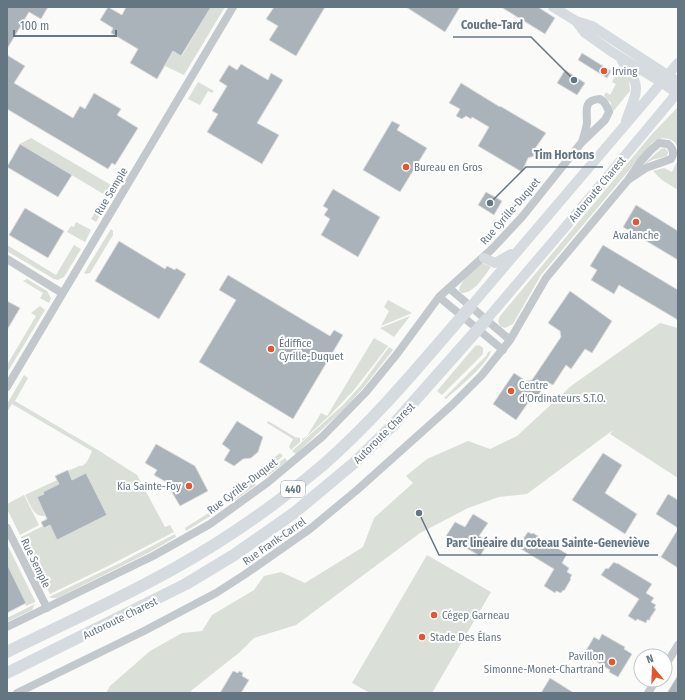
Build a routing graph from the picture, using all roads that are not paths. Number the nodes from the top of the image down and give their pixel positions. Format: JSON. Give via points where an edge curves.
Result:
{"nodes":[{"id":1,"x":233,"y":7,"type":"edge"},
{"id":2,"x":553,"y":7,"type":"edge"},
{"id":3,"x":576,"y":21,"type":"junction"},
{"id":4,"x":612,"y":52,"type":"junction"},
{"id":5,"x":678,"y":63,"type":"edge"},
{"id":6,"x":664,"y":78,"type":"junction"},
{"id":7,"x":678,"y":82,"type":"edge"},
{"id":8,"x":678,"y":93,"type":"edge"},
{"id":9,"x":624,"y":127,"type":"junction"},
{"id":10,"x":582,"y":142,"type":"junction"},
{"id":11,"x":628,"y":180,"type":"junction"},
{"id":12,"x":526,"y":241,"type":"junction"},
{"id":13,"x":484,"y":258,"type":"junction"},
{"id":14,"x":7,"y":260,"type":"edge"},
{"id":15,"x":449,"y":288,"type":"junction"},
{"id":16,"x":62,"y":293,"type":"junction"},
{"id":17,"x":440,"y":297,"type":"junction"},
{"id":18,"x":471,"y":306,"type":"junction"},
{"id":19,"x":463,"y":316,"type":"junction"},
{"id":20,"x":487,"y":319,"type":"junction"},
{"id":21,"x":478,"y":329,"type":"junction"},
{"id":22,"x":510,"y":340,"type":"junction"},
{"id":23,"x":503,"y":350,"type":"junction"},
{"id":24,"x":7,"y":387,"type":"edge"},
{"id":25,"x":7,"y":528,"type":"edge"},
{"id":26,"x":47,"y":608,"type":"junction"},
{"id":27,"x":7,"y":627,"type":"edge"},
{"id":28,"x":7,"y":652,"type":"edge"},
{"id":29,"x":7,"y":673,"type":"edge"},
{"id":30,"x":17,"y":693,"type":"edge"}],
"edges":[{"from":1,"to":16,"type":"street","name":"Rue Semple"},
{"from":2,"to":3,"type":"main road"},
{"from":3,"to":4,"type":"main road","via":[[585,33]]},
{"from":3,"to":6,"type":"main road","via":[[592,26]]},
{"from":4,"to":6,"type":"main road"},
{"from":4,"to":9,"type":"main road","via":[[631,72],[637,86]]},
{"from":5,"to":6,"type":"main road","name":"Autoroute Charest"},
{"from":6,"to":7,"type":"main road"},
{"from":6,"to":8,"type":"main road"},
{"from":6,"to":9,"type":"main road","name":"Autoroute Charest"},
{"from":8,"to":20,"type":"main road","name":"Autoroute Charest"},
{"from":9,"to":12,"type":"main road","name":"Autoroute Charest"},
{"from":10,"to":10,"type":"street","name":"Rue Cyrille-Duquet","via":[[605,120],[609,112],[608,107],[600,99],[590,102],[587,106],[587,124]]},
{"from":10,"to":13,"type":"street","name":"Rue Cyrille-Duquet"},
{"from":11,"to":11,"type":"street","name":"Rue Frank-Carrel","via":[[646,168],[671,159],[672,147],[665,143],[657,144]]},
{"from":11,"to":22,"type":"street","name":"Rue Frank-Carrel","via":[[546,278]]},
{"from":12,"to":13,"type":"main road","via":[[498,263]]},
{"from":12,"to":18,"type":"main road","name":"Autoroute Charest"},
{"from":13,"to":15,"type":"street","name":"Rue Cyrille-Duquet"},
{"from":14,"to":16,"type":"street"},
{"from":15,"to":17,"type":"street","name":"Rue Cyrille-Duquet"},
{"from":15,"to":18,"type":"street"},
{"from":16,"to":24,"type":"street","name":"Rue Semple"},
{"from":17,"to":19,"type":"street"},
{"from":17,"to":26,"type":"street","name":"Rue Cyrille-Duquet","via":[[366,392],[322,437],[267,483],[204,528],[154,556]]},
{"from":18,"to":19,"type":"highway","name":"Autoroute Charest","number":"440"},
{"from":18,"to":20,"type":"street"},
{"from":19,"to":21,"type":"street"},
{"from":19,"to":28,"type":"highway","name":"Autoroute Charest","number":"440","via":[[402,388],[364,427],[319,469],[266,510],[221,541],[168,572]]},
{"from":20,"to":21,"type":"highway","name":"Autoroute Charest","number":"440"},
{"from":20,"to":22,"type":"street"},
{"from":21,"to":23,"type":"street"},
{"from":21,"to":29,"type":"highway","name":"Autoroute Charest","number":"440","via":[[419,397],[368,450],[327,487],[275,528],[186,584]]},
{"from":22,"to":23,"type":"street","name":"Rue Frank-Carrel"},
{"from":23,"to":30,"type":"street","name":"Rue Frank-Carrel","via":[[482,376],[461,396],[356,490],[277,553],[186,609]]},
{"from":25,"to":26,"type":"street","name":"Rue Semple"},
{"from":26,"to":27,"type":"street","name":"Rue Cyrille-Duquet"}]}
